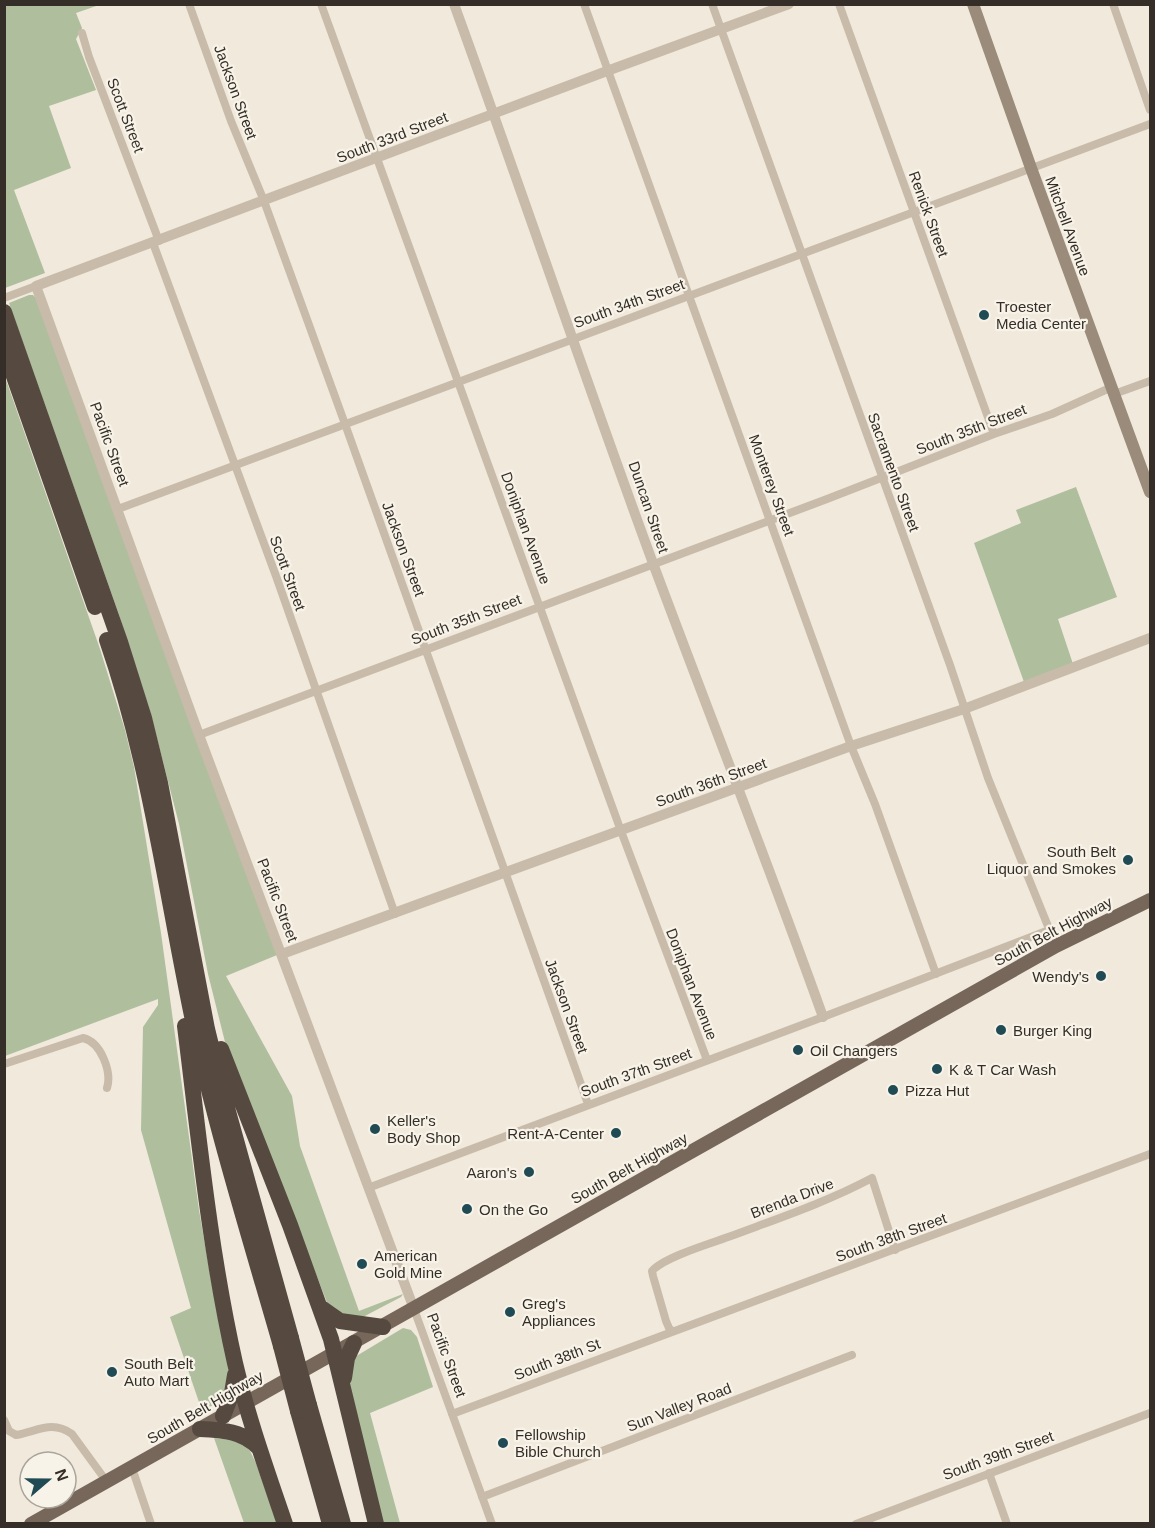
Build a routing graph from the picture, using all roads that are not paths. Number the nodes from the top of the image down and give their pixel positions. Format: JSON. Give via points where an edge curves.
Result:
{"nodes":[{"id":1,"x":189,"y":4,"type":"edge"},
{"id":2,"x":321,"y":4,"type":"edge"},
{"id":3,"x":454,"y":4,"type":"edge"},
{"id":4,"x":584,"y":4,"type":"edge"},
{"id":5,"x":712,"y":4,"type":"edge"},
{"id":6,"x":789,"y":4,"type":"edge"},
{"id":7,"x":839,"y":4,"type":"edge"},
{"id":8,"x":973,"y":4,"type":"edge"},
{"id":9,"x":1113,"y":4,"type":"edge"},
{"id":10,"x":721,"y":30,"type":"junction"},
{"id":11,"x":82,"y":33,"type":"dead end"},
{"id":12,"x":607,"y":71,"type":"junction"},
{"id":13,"x":1150,"y":110,"type":"edge"},
{"id":14,"x":494,"y":114,"type":"junction"},
{"id":15,"x":1150,"y":124,"type":"edge"},
{"id":16,"x":375,"y":159,"type":"junction"},
{"id":17,"x":1031,"y":168,"type":"junction"},
{"id":18,"x":264,"y":201,"type":"junction"},
{"id":19,"x":914,"y":212,"type":"junction"},
{"id":20,"x":156,"y":242,"type":"junction"},
{"id":21,"x":801,"y":255,"type":"junction"},
{"id":22,"x":36,"y":286,"type":"junction"},
{"id":23,"x":688,"y":296,"type":"junction"},
{"id":24,"x":4,"y":298,"type":"edge"},
{"id":25,"x":4,"y":312,"type":"edge"},
{"id":26,"x":573,"y":338,"type":"junction"},
{"id":27,"x":4,"y":348,"type":"edge"},
{"id":28,"x":458,"y":381,"type":"junction"},
{"id":29,"x":1150,"y":381,"type":"edge"},
{"id":30,"x":1113,"y":390,"type":"junction"},
{"id":31,"x":345,"y":424,"type":"junction"},
{"id":32,"x":993,"y":434,"type":"junction"},
{"id":33,"x":235,"y":466,"type":"junction"},
{"id":34,"x":882,"y":478,"type":"junction"},
{"id":35,"x":1150,"y":492,"type":"edge"},
{"id":36,"x":117,"y":509,"type":"junction"},
{"id":37,"x":771,"y":520,"type":"junction"},
{"id":38,"x":653,"y":563,"type":"junction"},
{"id":39,"x":540,"y":606,"type":"junction"},
{"id":40,"x":1150,"y":638,"type":"edge"},
{"id":41,"x":425,"y":650,"type":"junction"},
{"id":42,"x":315,"y":691,"type":"junction"},
{"id":43,"x":964,"y":709,"type":"junction"},
{"id":44,"x":199,"y":735,"type":"junction"},
{"id":45,"x":851,"y":746,"type":"junction"},
{"id":46,"x":737,"y":789,"type":"junction"},
{"id":47,"x":621,"y":831,"type":"junction"},
{"id":48,"x":506,"y":872,"type":"junction"},
{"id":49,"x":1150,"y":900,"type":"edge"},
{"id":50,"x":395,"y":914,"type":"junction"},
{"id":51,"x":174,"y":921,"type":"junction"},
{"id":52,"x":1049,"y":930,"type":"junction"},
{"id":53,"x":1056,"y":946,"type":"junction"},
{"id":54,"x":282,"y":954,"type":"junction"},
{"id":55,"x":193,"y":961,"type":"junction"},
{"id":56,"x":936,"y":974,"type":"junction"},
{"id":57,"x":823,"y":1017,"type":"junction"},
{"id":58,"x":707,"y":1060,"type":"junction"},
{"id":59,"x":4,"y":1064,"type":"edge"},
{"id":60,"x":107,"y":1088,"type":"dead end"},
{"id":61,"x":588,"y":1104,"type":"junction"},
{"id":62,"x":1150,"y":1154,"type":"edge"},
{"id":63,"x":368,"y":1188,"type":"junction"},
{"id":64,"x":895,"y":1250,"type":"junction"},
{"id":65,"x":320,"y":1307,"type":"junction"},
{"id":66,"x":414,"y":1309,"type":"junction"},
{"id":67,"x":382,"y":1327,"type":"junction"},
{"id":68,"x":672,"y":1331,"type":"junction"},
{"id":69,"x":286,"y":1342,"type":"junction"},
{"id":70,"x":354,"y":1343,"type":"junction"},
{"id":71,"x":335,"y":1353,"type":"junction"},
{"id":72,"x":852,"y":1355,"type":"dead end"},
{"id":73,"x":235,"y":1365,"type":"junction"},
{"id":74,"x":343,"y":1384,"type":"junction"},
{"id":75,"x":246,"y":1403,"type":"junction"},
{"id":76,"x":304,"y":1408,"type":"junction"},
{"id":77,"x":1150,"y":1413,"type":"edge"},
{"id":78,"x":452,"y":1414,"type":"junction"},
{"id":79,"x":223,"y":1416,"type":"junction"},
{"id":80,"x":4,"y":1420,"type":"edge"},
{"id":81,"x":200,"y":1429,"type":"junction"},
{"id":82,"x":259,"y":1448,"type":"junction"},
{"id":83,"x":132,"y":1468,"type":"junction"},
{"id":84,"x":989,"y":1473,"type":"junction"},
{"id":85,"x":106,"y":1482,"type":"junction"},
{"id":86,"x":482,"y":1497,"type":"junction"},
{"id":87,"x":55,"y":1517,"type":"edge"},
{"id":88,"x":31,"y":1524,"type":"edge"},
{"id":89,"x":151,"y":1524,"type":"edge"},
{"id":90,"x":285,"y":1524,"type":"edge"},
{"id":91,"x":330,"y":1524,"type":"edge"},
{"id":92,"x":342,"y":1524,"type":"edge"},
{"id":93,"x":376,"y":1524,"type":"edge"},
{"id":94,"x":492,"y":1524,"type":"edge"},
{"id":95,"x":856,"y":1524,"type":"edge"},
{"id":96,"x":1007,"y":1524,"type":"edge"}],
"edges":[{"from":1,"to":18,"type":"street","name":"Jackson Street"},
{"from":2,"to":16,"type":"street","name":"Doniphan Avenue"},
{"from":3,"to":14,"type":"street","name":"Duncan Street"},
{"from":4,"to":12,"type":"street","name":"Monterey Street"},
{"from":5,"to":10,"type":"street","name":"Sacramento Street"},
{"from":6,"to":10,"type":"street","name":"South 33rd Street"},
{"from":7,"to":19,"type":"street","name":"Renick Street"},
{"from":8,"to":17,"type":"main road","name":"Mitchell Avenue"},
{"from":9,"to":13,"type":"street"},
{"from":10,"to":12,"type":"street","name":"South 33rd Street"},
{"from":10,"to":21,"type":"street","name":"Sacramento Street"},
{"from":11,"to":20,"type":"street","name":"Scott Street"},
{"from":12,"to":14,"type":"street","name":"South 33rd Street"},
{"from":12,"to":23,"type":"street","name":"Monterey Street"},
{"from":14,"to":16,"type":"street","name":"South 33rd Street"},
{"from":14,"to":26,"type":"street","name":"Duncan Street"},
{"from":15,"to":17,"type":"street","name":"South 34th Street"},
{"from":16,"to":18,"type":"street","name":"South 33rd Street"},
{"from":16,"to":28,"type":"street","name":"Doniphan Avenue"},
{"from":17,"to":19,"type":"street","name":"South 34th Street"},
{"from":17,"to":30,"type":"main road","name":"Mitchell Avenue"},
{"from":18,"to":20,"type":"street","name":"South 33rd Street"},
{"from":18,"to":31,"type":"street","name":"Jackson Street"},
{"from":19,"to":21,"type":"street","name":"South 34th Street"},
{"from":19,"to":32,"type":"street","name":"Renick Street"},
{"from":20,"to":22,"type":"street","name":"South 33rd Street"},
{"from":20,"to":33,"type":"street","name":"Scott Street"},
{"from":21,"to":23,"type":"street","name":"South 34th Street"},
{"from":21,"to":34,"type":"street","name":"Sacramento Street"},
{"from":22,"to":24,"type":"street","name":"South 33rd Street"},
{"from":22,"to":36,"type":"street","name":"Pacific Street"},
{"from":23,"to":26,"type":"street","name":"South 34th Street"},
{"from":23,"to":37,"type":"street","name":"Monterey Street"},
{"from":25,"to":55,"type":"highway","via":[[144,718]]},
{"from":26,"to":28,"type":"street","name":"South 34th Street"},
{"from":26,"to":38,"type":"street","name":"Duncan Street"},
{"from":27,"to":51,"type":"highway","via":[[132,719]]},
{"from":28,"to":31,"type":"street","name":"South 34th Street"},
{"from":28,"to":39,"type":"street","name":"Doniphan Avenue"},
{"from":29,"to":30,"type":"street","name":"South 35th Street"},
{"from":30,"to":32,"type":"street","name":"South 35th Street"},
{"from":30,"to":35,"type":"main road","name":"Mitchell Avenue"},
{"from":31,"to":33,"type":"street","name":"South 34th Street"},
{"from":31,"to":41,"type":"street","name":"Jackson Street"},
{"from":32,"to":34,"type":"street","name":"South 35th Street"},
{"from":33,"to":36,"type":"street","name":"South 34th Street"},
{"from":33,"to":42,"type":"street","name":"Scott Street"},
{"from":34,"to":37,"type":"street","name":"South 35th Street"},
{"from":34,"to":43,"type":"street","name":"Sacramento Street"},
{"from":36,"to":44,"type":"street","name":"Pacific Street"},
{"from":37,"to":38,"type":"street","name":"South 35th Street"},
{"from":37,"to":45,"type":"street","name":"Monterey Street"},
{"from":38,"to":39,"type":"street","name":"South 35th Street"},
{"from":38,"to":46,"type":"street","name":"Duncan Street"},
{"from":39,"to":41,"type":"street","name":"South 35th Street"},
{"from":39,"to":47,"type":"street","name":"Doniphan Avenue"},
{"from":40,"to":43,"type":"street","name":"South 36th Street"},
{"from":41,"to":42,"type":"street","name":"South 35th Street"},
{"from":41,"to":48,"type":"street","name":"Jackson Street"},
{"from":42,"to":44,"type":"street","name":"South 35th Street"},
{"from":42,"to":50,"type":"street","name":"Scott Street"},
{"from":43,"to":45,"type":"street","name":"South 36th Street"},
{"from":43,"to":52,"type":"street","name":"Sacramento Street"},
{"from":44,"to":54,"type":"street","name":"Pacific Street"},
{"from":45,"to":46,"type":"street","name":"South 36th Street"},
{"from":45,"to":56,"type":"street","name":"Monterey Street"},
{"from":46,"to":47,"type":"street","name":"South 36th Street"},
{"from":46,"to":57,"type":"street","name":"Duncan Street"},
{"from":47,"to":48,"type":"street","name":"South 36th Street"},
{"from":47,"to":58,"type":"street","name":"Doniphan Avenue"},
{"from":48,"to":50,"type":"street","name":"South 36th Street"},
{"from":48,"to":61,"type":"street","name":"Jackson Street"},
{"from":49,"to":53,"type":"main road","name":"South Belt Highway"},
{"from":50,"to":54,"type":"street","name":"South 36th Street"},
{"from":51,"to":69,"type":"highway","via":[[210,1093]]},
{"from":51,"to":73,"type":"highway","via":[[175,963],[208,1213]]},
{"from":52,"to":53,"type":"street","name":"Sacramento Street"},
{"from":52,"to":56,"type":"street","name":"South 37th Street"},
{"from":53,"to":66,"type":"main road","name":"South Belt Highway"},
{"from":54,"to":63,"type":"street","name":"Pacific Street"},
{"from":55,"to":65,"type":"highway","via":[[224,1057]]},
{"from":55,"to":69,"type":"highway"},
{"from":56,"to":57,"type":"street","name":"South 37th Street"},
{"from":57,"to":58,"type":"street","name":"South 37th Street"},
{"from":58,"to":61,"type":"street","name":"South 37th Street"},
{"from":59,"to":60,"type":"street","via":[[83,1038],[95,1044],[103,1058]]},
{"from":61,"to":63,"type":"street","name":"South 37th Street"},
{"from":62,"to":64,"type":"street","name":"South 38th Street"},
{"from":63,"to":66,"type":"street","name":"Pacific Street"},
{"from":64,"to":68,"type":"street","name":"South 38th Street"},
{"from":64,"to":68,"type":"street","name":"Brenda Drive","via":[[872,1178],[656,1266],[652,1271]]},
{"from":65,"to":67,"type":"highway","via":[[340,1321]]},
{"from":65,"to":71,"type":"highway"},
{"from":66,"to":67,"type":"main road","name":"South Belt Highway"},
{"from":66,"to":78,"type":"street","name":"Pacific Street"},
{"from":67,"to":70,"type":"main road","name":"South Belt Highway"},
{"from":68,"to":78,"type":"street","name":"South 38th St"},
{"from":69,"to":76,"type":"highway","bridge":true},
{"from":70,"to":71,"type":"main road","name":"South Belt Highway"},
{"from":70,"to":74,"type":"highway"},
{"from":71,"to":74,"type":"highway"},
{"from":71,"to":75,"type":"main road","name":"South Belt Highway"},
{"from":72,"to":86,"type":"street","name":"Sun Valley Road"},
{"from":73,"to":75,"type":"highway"},
{"from":73,"to":79,"type":"highway","via":[[234,1386]]},
{"from":74,"to":93,"type":"highway"},
{"from":75,"to":79,"type":"main road","name":"South Belt Highway"},
{"from":75,"to":82,"type":"highway"},
{"from":76,"to":91,"type":"highway"},
{"from":76,"to":92,"type":"highway"},
{"from":77,"to":84,"type":"street","name":"South 39th Street"},
{"from":78,"to":86,"type":"street","name":"Pacific Street"},
{"from":79,"to":81,"type":"main road","name":"South Belt Highway"},
{"from":80,"to":85,"type":"street","via":[[16,1435],[50,1426],[65,1429]]},
{"from":81,"to":82,"type":"highway","via":[[241,1434]]},
{"from":81,"to":83,"type":"main road","name":"South Belt Highway"},
{"from":82,"to":90,"type":"highway"},
{"from":83,"to":85,"type":"main road","name":"South Belt Highway"},
{"from":83,"to":89,"type":"street"},
{"from":84,"to":95,"type":"street","name":"South 39th Street"},
{"from":84,"to":96,"type":"street"},
{"from":85,"to":87,"type":"main road","name":"South Belt Highway"},
{"from":86,"to":94,"type":"street","name":"Pacific Street"},
{"from":87,"to":88,"type":"main road","name":"South Belt Highway"}]}
